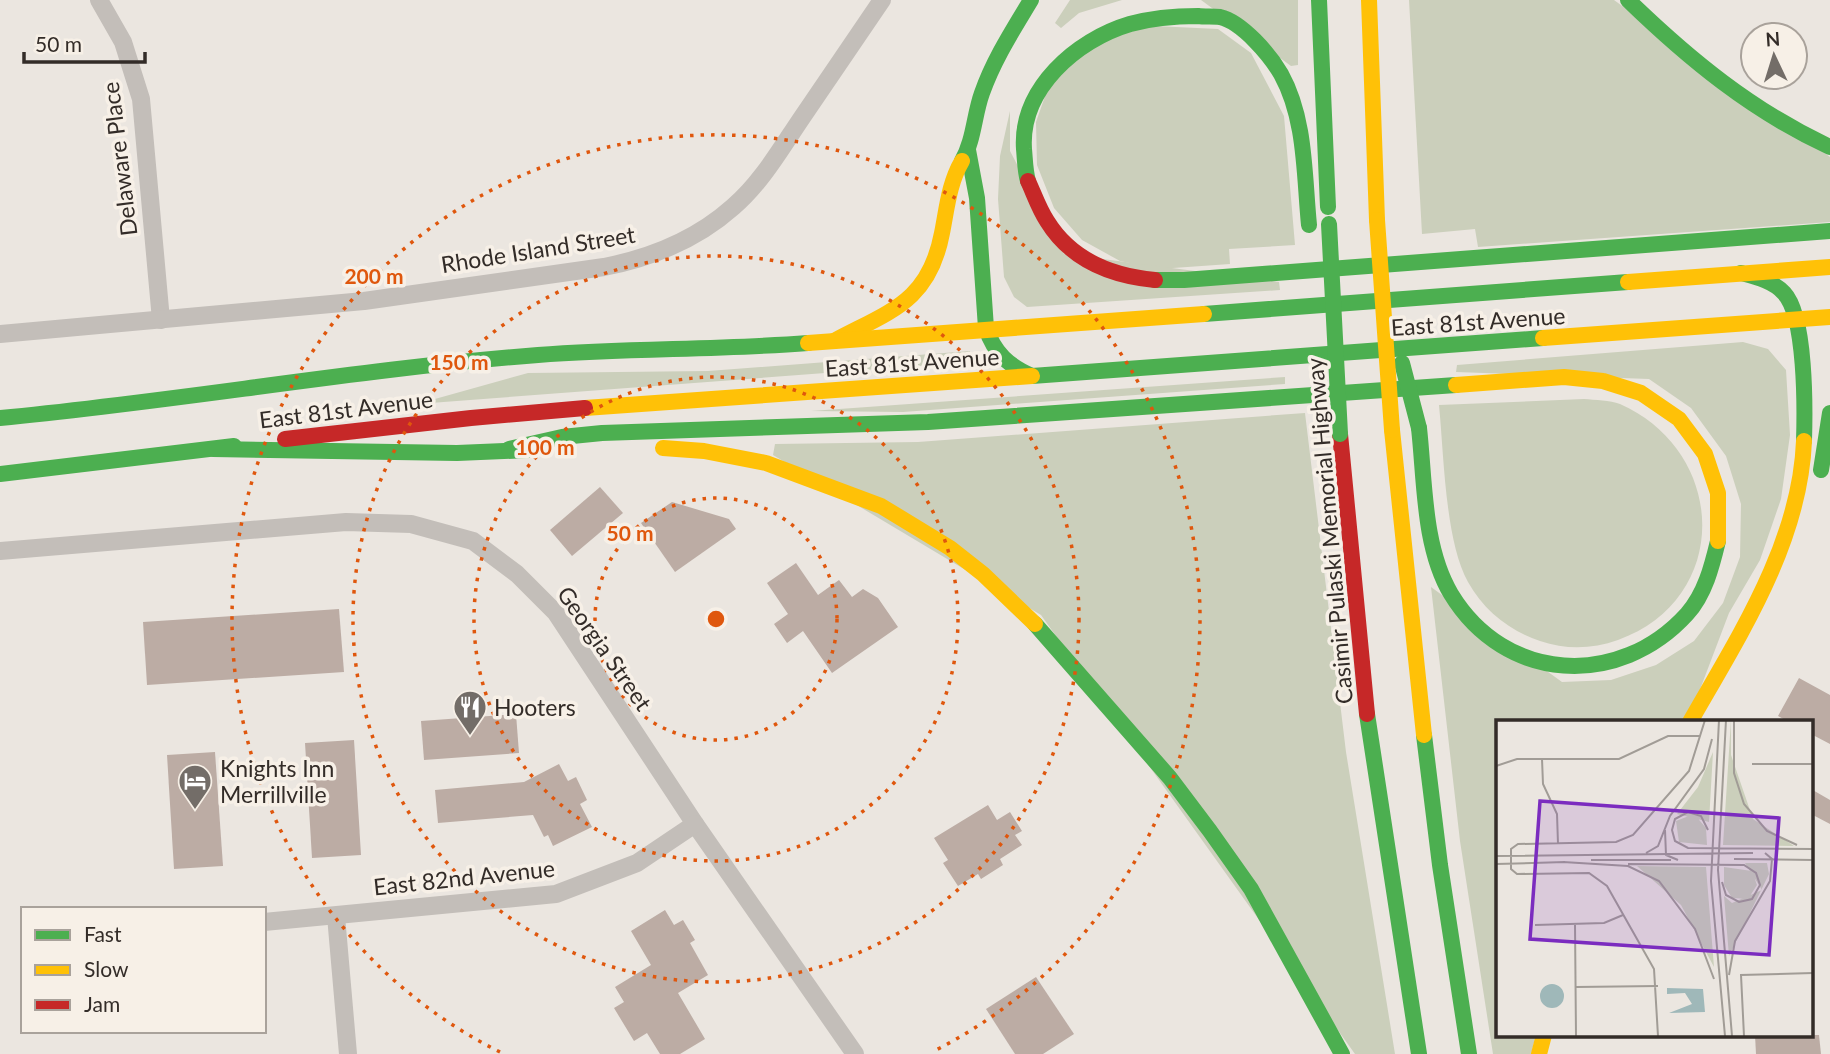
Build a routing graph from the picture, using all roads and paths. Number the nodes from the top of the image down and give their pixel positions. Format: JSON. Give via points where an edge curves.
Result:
{"nodes":[{"id":1,"x":99,"y":0,"type":"edge"},
{"id":2,"x":882,"y":0,"type":"edge"},
{"id":3,"x":1031,"y":0,"type":"edge"},
{"id":4,"x":1319,"y":0,"type":"edge"},
{"id":5,"x":1369,"y":0,"type":"edge"},
{"id":6,"x":1628,"y":0,"type":"edge"},
{"id":7,"x":1147,"y":3,"type":"dead end"},
{"id":8,"x":1066,"y":40,"type":"dead end"},
{"id":9,"x":1830,"y":147,"type":"edge"},
{"id":10,"x":968,"y":150,"type":"junction"},
{"id":11,"x":1830,"y":231,"type":"edge"},
{"id":12,"x":1830,"y":267,"type":"edge"},
{"id":13,"x":1741,"y":273,"type":"junction"},
{"id":14,"x":1380,"y":282,"type":"junction"},
{"id":15,"x":1335,"y":309,"type":"junction"},
{"id":16,"x":1830,"y":317,"type":"edge"},
{"id":17,"x":1798,"y":319,"type":"junction"},
{"id":18,"x":161,"y":320,"type":"junction"},
{"id":19,"x":985,"y":330,"type":"junction"},
{"id":20,"x":0,"y":334,"type":"edge"},
{"id":21,"x":834,"y":341,"type":"junction"},
{"id":22,"x":1031,"y":376,"type":"junction"},
{"id":23,"x":1830,"y":413,"type":"edge"},
{"id":24,"x":0,"y":418,"type":"edge"},
{"id":25,"x":213,"y":449,"type":"junction"},
{"id":26,"x":509,"y":449,"type":"junction"},
{"id":27,"x":0,"y":474,"type":"edge"},
{"id":28,"x":1817,"y":489,"type":"dead end"},
{"id":29,"x":1797,"y":549,"type":"dead end"},
{"id":30,"x":0,"y":551,"type":"edge"},
{"id":31,"x":1738,"y":639,"type":"junction"},
{"id":32,"x":1691,"y":720,"type":"edge"},
{"id":33,"x":695,"y":824,"type":"junction"},
{"id":34,"x":336,"y":916,"type":"junction"},
{"id":35,"x":266,"y":922,"type":"edge"},
{"id":36,"x":1544,"y":1036,"type":"edge"},
{"id":37,"x":348,"y":1054,"type":"edge"},
{"id":38,"x":855,"y":1054,"type":"edge"},
{"id":39,"x":1342,"y":1054,"type":"edge"},
{"id":40,"x":1419,"y":1054,"type":"edge"},
{"id":41,"x":1469,"y":1054,"type":"edge"},
{"id":42,"x":1539,"y":1054,"type":"edge"}],
"edges":[{"from":1,"to":18,"type":"street","name":"Delaware Place","via":[[123,42],[141,99]]},
{"from":2,"to":18,"type":"street","name":"Rhode Island Street","via":[[758,181],[723,215],[668,248],[604,267],[365,300]]},
{"from":3,"to":10,"type":"main road","via":[[989,76]]},
{"from":4,"to":15,"type":"main road","name":"Casimir Pulaski Memorial Highway","bridge":true},
{"from":5,"to":14,"type":"main road","bridge":true},
{"from":6,"to":9,"type":"main road","via":[[1749,103]]},
{"from":7,"to":15,"type":"main road","bridge":true,"via":[[1183,4],[1237,25],[1270,57],[1286,83],[1295,108],[1311,250]]},
{"from":8,"to":11,"type":"main road","via":[[1044,66],[1026,104],[1025,168],[1030,190],[1052,230],[1091,264],[1113,274],[1184,280]]},
{"from":10,"to":19,"type":"main road","via":[[976,174]]},
{"from":10,"to":21,"type":"main road","via":[[953,177],[938,250],[924,282],[893,311]]},
{"from":12,"to":13,"type":"main road","name":"East 81st Avenue"},
{"from":13,"to":17,"type":"main road","via":[[1779,287]]},
{"from":13,"to":19,"type":"main road","name":"East 81st Avenue"},
{"from":14,"to":26,"type":"main road","bridge":true,"via":[[1419,428],[1436,555],[1443,578],[1467,615],[1500,645],[1540,662],[1570,667],[1629,657],[1671,631],[1697,602],[1712,572],[1721,524],[1716,485],[1700,447],[1672,415],[1647,397],[1588,378],[1564,377],[928,422],[602,433]]},
{"from":14,"to":41,"type":"main road","bridge":true,"via":[[1424,735]]},
{"from":15,"to":40,"type":"main road","name":"Casimir Pulaski Memorial Highway","bridge":true,"via":[[1340,434],[1370,744]]},
{"from":16,"to":17,"type":"main road","name":"East 81st Avenue"},
{"from":17,"to":22,"type":"main road","name":"East 81st Avenue"},
{"from":17,"to":31,"type":"main road","via":[[1805,430],[1800,488],[1774,562]]},
{"from":18,"to":20,"type":"street","name":"Rhode Island Street"},
{"from":19,"to":21,"type":"main road","name":"East 81st Avenue"},
{"from":19,"to":22,"type":"main road","via":[[1003,360]]},
{"from":21,"to":24,"type":"main road","name":"East 81st Avenue","via":[[539,355]]},
{"from":22,"to":25,"type":"main road","name":"East 81st Avenue","via":[[480,417]]},
{"from":23,"to":28,"type":"main road"},
{"from":25,"to":26,"type":"main road","via":[[446,453]]},
{"from":25,"to":27,"type":"main road","name":"East 81st Avenue"},
{"from":26,"to":39,"type":"main road","via":[[667,448],[766,463],[881,506],[950,548],[1049,637],[1170,778],[1251,889]]},
{"from":29,"to":31,"type":"main road","via":[[1789,569]]},
{"from":30,"to":33,"type":"street","name":"Georgia Street","via":[[346,522],[411,524],[473,541],[517,574],[556,613]]},
{"from":31,"to":32,"type":"main road"},
{"from":33,"to":34,"type":"street","name":"East 82nd Avenue","via":[[637,863],[556,894]]},
{"from":33,"to":38,"type":"street","name":"Georgia Street"},
{"from":34,"to":35,"type":"street","name":"East 82nd Avenue"},
{"from":34,"to":37,"type":"street"},
{"from":36,"to":42,"type":"main road"}]}
